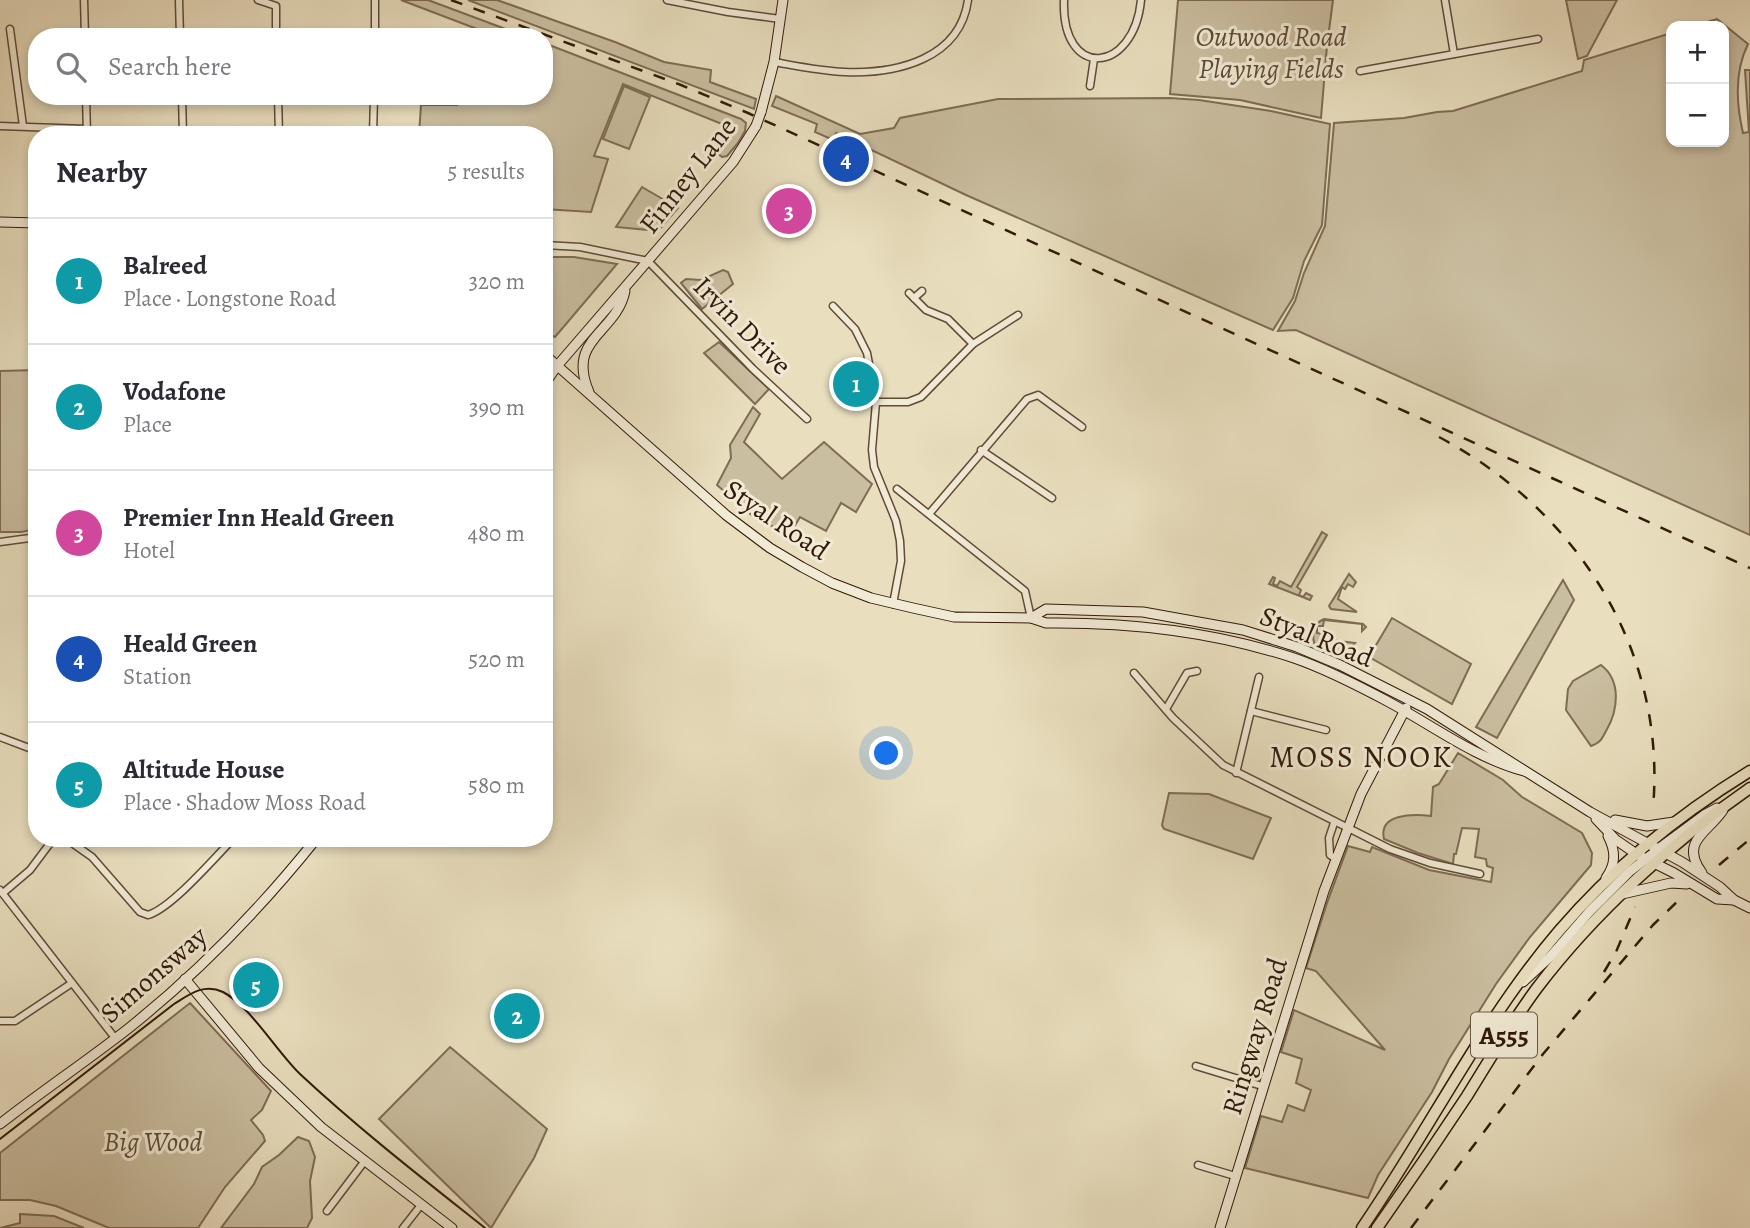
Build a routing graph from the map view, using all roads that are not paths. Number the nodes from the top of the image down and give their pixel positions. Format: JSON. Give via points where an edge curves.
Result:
{"nodes":[{"id":1,"x":84,"y":0,"type":"edge"},
{"id":2,"x":179,"y":0,"type":"edge"},
{"id":3,"x":258,"y":0,"type":"edge"},
{"id":4,"x":375,"y":0,"type":"edge"},
{"id":5,"x":667,"y":0,"type":"edge"},
{"id":6,"x":783,"y":0,"type":"edge"},
{"id":7,"x":968,"y":0,"type":"edge"},
{"id":8,"x":1065,"y":0,"type":"edge"},
{"id":9,"x":1141,"y":0,"type":"edge"},
{"id":10,"x":1445,"y":0,"type":"edge"},
{"id":11,"x":679,"y":2,"type":"edge"},
{"id":12,"x":780,"y":19,"type":"junction"},
{"id":13,"x":85,"y":28,"type":"edge"},
{"id":14,"x":180,"y":28,"type":"edge"},
{"id":15,"x":276,"y":28,"type":"edge"},
{"id":16,"x":375,"y":28,"type":"edge"},
{"id":17,"x":10,"y":29,"type":"dead end"},
{"id":18,"x":1538,"y":39,"type":"dead end"},
{"id":19,"x":1454,"y":54,"type":"junction"},
{"id":20,"x":1094,"y":59,"type":"junction"},
{"id":21,"x":774,"y":62,"type":"junction"},
{"id":22,"x":1360,"y":72,"type":"dead end"},
{"id":23,"x":1090,"y":86,"type":"dead end"},
{"id":24,"x":86,"y":105,"type":"edge"},
{"id":25,"x":182,"y":105,"type":"edge"},
{"id":26,"x":278,"y":105,"type":"edge"},
{"id":27,"x":374,"y":105,"type":"edge"},
{"id":28,"x":0,"y":126,"type":"edge"},
{"id":29,"x":23,"y":126,"type":"junction"},
{"id":30,"x":28,"y":126,"type":"edge"},
{"id":31,"x":87,"y":126,"type":"edge"},
{"id":32,"x":183,"y":126,"type":"edge"},
{"id":33,"x":279,"y":126,"type":"edge"},
{"id":34,"x":373,"y":126,"type":"edge"},
{"id":35,"x":0,"y":222,"type":"edge"},
{"id":36,"x":28,"y":223,"type":"edge"},
{"id":37,"x":553,"y":246,"type":"edge"},
{"id":38,"x":648,"y":261,"type":"junction"},
{"id":39,"x":625,"y":287,"type":"junction"},
{"id":40,"x":922,"y":291,"type":"dead end"},
{"id":41,"x":833,"y":306,"type":"dead end"},
{"id":42,"x":1018,"y":314,"type":"dead end"},
{"id":43,"x":973,"y":344,"type":"junction"},
{"id":44,"x":553,"y":362,"type":"edge"},
{"id":45,"x":557,"y":366,"type":"junction"},
{"id":46,"x":553,"y":372,"type":"edge"},
{"id":47,"x":591,"y":397,"type":"junction"},
{"id":48,"x":876,"y":402,"type":"junction"},
{"id":49,"x":807,"y":419,"type":"dead end"},
{"id":50,"x":1082,"y":427,"type":"dead end"},
{"id":51,"x":981,"y":450,"type":"junction"},
{"id":52,"x":897,"y":489,"type":"dead end"},
{"id":53,"x":1052,"y":498,"type":"dead end"},
{"id":54,"x":929,"y":514,"type":"junction"},
{"id":55,"x":28,"y":538,"type":"edge"},
{"id":56,"x":0,"y":543,"type":"edge"},
{"id":57,"x":893,"y":604,"type":"junction"},
{"id":58,"x":1031,"y":618,"type":"junction"},
{"id":59,"x":1197,"y":671,"type":"dead end"},
{"id":60,"x":1134,"y":673,"type":"dead end"},
{"id":61,"x":1259,"y":677,"type":"dead end"},
{"id":62,"x":1410,"y":700,"type":"junction"},
{"id":63,"x":1166,"y":709,"type":"junction"},
{"id":64,"x":1251,"y":711,"type":"junction"},
{"id":65,"x":1404,"y":711,"type":"junction"},
{"id":66,"x":1326,"y":730,"type":"dead end"},
{"id":67,"x":0,"y":737,"type":"edge"},
{"id":68,"x":28,"y":748,"type":"edge"},
{"id":69,"x":1524,"y":771,"type":"junction"},
{"id":70,"x":1750,"y":771,"type":"edge"},
{"id":71,"x":1237,"y":773,"type":"junction"},
{"id":72,"x":1750,"y":788,"type":"edge"},
{"id":73,"x":1728,"y":803,"type":"junction"},
{"id":74,"x":1590,"y":812,"type":"junction"},
{"id":75,"x":1678,"y":821,"type":"junction"},
{"id":76,"x":1334,"y":823,"type":"junction"},
{"id":77,"x":1346,"y":828,"type":"junction"},
{"id":78,"x":47,"y":847,"type":"edge"},
{"id":79,"x":78,"y":847,"type":"edge"},
{"id":80,"x":225,"y":847,"type":"edge"},
{"id":81,"x":309,"y":847,"type":"edge"},
{"id":82,"x":1659,"y":849,"type":"junction"},
{"id":83,"x":1336,"y":859,"type":"junction"},
{"id":84,"x":1647,"y":859,"type":"junction"},
{"id":85,"x":1480,"y":873,"type":"dead end"},
{"id":86,"x":1704,"y":876,"type":"junction"},
{"id":87,"x":1692,"y":884,"type":"junction"},
{"id":88,"x":1,"y":891,"type":"edge"},
{"id":89,"x":1594,"y":894,"type":"junction"},
{"id":90,"x":1620,"y":895,"type":"junction"},
{"id":91,"x":1734,"y":900,"type":"junction"},
{"id":92,"x":1750,"y":908,"type":"edge"},
{"id":93,"x":185,"y":979,"type":"junction"},
{"id":94,"x":72,"y":983,"type":"junction"},
{"id":95,"x":1517,"y":988,"type":"junction"},
{"id":96,"x":0,"y":1021,"type":"edge"},
{"id":97,"x":115,"y":1038,"type":"junction"},
{"id":98,"x":1196,"y":1066,"type":"dead end"},
{"id":99,"x":1262,"y":1086,"type":"junction"},
{"id":100,"x":0,"y":1124,"type":"edge"},
{"id":101,"x":364,"y":1162,"type":"junction"},
{"id":102,"x":1198,"y":1165,"type":"dead end"},
{"id":103,"x":1236,"y":1176,"type":"junction"},
{"id":104,"x":421,"y":1205,"type":"junction"},
{"id":105,"x":327,"y":1211,"type":"dead end"},
{"id":106,"x":403,"y":1228,"type":"edge"},
{"id":107,"x":452,"y":1228,"type":"edge"},
{"id":108,"x":1220,"y":1228,"type":"edge"},
{"id":109,"x":1362,"y":1228,"type":"edge"},
{"id":110,"x":1377,"y":1228,"type":"edge"}],
"edges":[{"from":1,"to":13,"type":"street"},
{"from":2,"to":14,"type":"street"},
{"from":3,"to":15,"type":"street","via":[[276,6]]},
{"from":4,"to":16,"type":"street"},
{"from":5,"to":11,"type":"street"},
{"from":6,"to":12,"type":"main road","name":"Finney Lane"},
{"from":7,"to":21,"type":"street","via":[[957,34],[939,51],[916,62],[845,72]]},
{"from":8,"to":20,"type":"street","via":[[1064,18],[1073,43]]},
{"from":9,"to":20,"type":"street","via":[[1135,29],[1127,40],[1110,56]]},
{"from":10,"to":19,"type":"street"},
{"from":11,"to":12,"type":"street"},
{"from":12,"to":21,"type":"main road","name":"Finney Lane"},
{"from":17,"to":29,"type":"street"},
{"from":18,"to":19,"type":"street"},
{"from":19,"to":22,"type":"street"},
{"from":20,"to":23,"type":"street"},
{"from":21,"to":38,"type":"main road","name":"Finney Lane","bridge":true,"via":[[756,126],[733,162]]},
{"from":24,"to":31,"type":"street"},
{"from":25,"to":32,"type":"street"},
{"from":26,"to":33,"type":"street"},
{"from":27,"to":34,"type":"street"},
{"from":28,"to":29,"type":"street"},
{"from":29,"to":30,"type":"street"},
{"from":35,"to":36,"type":"main road"},
{"from":37,"to":38,"type":"street"},
{"from":38,"to":39,"type":"main road","name":"Finney Lane"},
{"from":38,"to":49,"type":"street","name":"Irvin Drive"},
{"from":39,"to":45,"type":"main road","name":"Finney Lane"},
{"from":39,"to":47,"type":"main road","name":"Finney Lane","via":[[623,301],[585,352],[584,380]]},
{"from":40,"to":43,"type":"street","via":[[912,296],[926,310],[948,319]]},
{"from":41,"to":48,"type":"street","via":[[861,339]]},
{"from":42,"to":43,"type":"street"},
{"from":43,"to":48,"type":"street","via":[[915,400]]},
{"from":44,"to":45,"type":"main road","name":"Styal Road"},
{"from":45,"to":46,"type":"main road"},
{"from":45,"to":47,"type":"main road","name":"Styal Road"},
{"from":47,"to":57,"type":"main road","name":"Styal Road","via":[[770,548],[832,583]]},
{"from":48,"to":57,"type":"street","via":[[874,467],[900,541]]},
{"from":50,"to":51,"type":"street","via":[[1038,395],[1027,399]]},
{"from":51,"to":53,"type":"street"},
{"from":51,"to":54,"type":"street"},
{"from":52,"to":54,"type":"street"},
{"from":54,"to":58,"type":"street","via":[[1025,591]]},
{"from":55,"to":56,"type":"street"},
{"from":57,"to":58,"type":"main road","name":"Styal Road","via":[[954,617]]},
{"from":58,"to":62,"type":"main road","name":"Styal Road","via":[[1046,609],[1115,610],[1213,623],[1297,647]]},
{"from":58,"to":65,"type":"main road","name":"Styal Road","via":[[1046,623],[1142,627],[1229,642],[1311,664]]},
{"from":59,"to":63,"type":"street","via":[[1187,673]]},
{"from":60,"to":63,"type":"street"},
{"from":61,"to":64,"type":"street"},
{"from":62,"to":65,"type":"main road","name":"Ringway Road"},
{"from":62,"to":69,"type":"main road","name":"Styal Road"},
{"from":63,"to":71,"type":"street","via":[[1213,758]]},
{"from":64,"to":66,"type":"street"},
{"from":64,"to":71,"type":"street"},
{"from":65,"to":69,"type":"main road","name":"Styal Road","via":[[1502,765]]},
{"from":65,"to":77,"type":"main road","name":"Ringway Road"},
{"from":67,"to":68,"type":"street"},
{"from":69,"to":74,"type":"main road","name":"Styal Road"},
{"from":70,"to":75,"type":"highway","number":"A555"},
{"from":71,"to":76,"type":"street"},
{"from":72,"to":73,"type":"highway","number":"A555"},
{"from":73,"to":82,"type":"highway","number":"A555"},
{"from":73,"to":86,"type":"main road","via":[[1694,845],[1695,863]]},
{"from":74,"to":75,"type":"main road","number":"A555","via":[[1647,826]]},
{"from":74,"to":82,"type":"main road","name":"Styal Road"},
{"from":74,"to":84,"type":"main road","name":"Styal Road","via":[[1616,840]]},
{"from":74,"to":89,"type":"main road","number":"A555","via":[[1614,851],[1612,870]]},
{"from":75,"to":82,"type":"highway","number":"A555"},
{"from":76,"to":77,"type":"street"},
{"from":76,"to":83,"type":"street","name":"Ringway Road","via":[[1328,845]]},
{"from":77,"to":83,"type":"main road","name":"Ringway Road"},
{"from":77,"to":85,"type":"street","via":[[1412,857]]},
{"from":78,"to":88,"type":"street","via":[[30,870]]},
{"from":79,"to":80,"type":"street","via":[[148,915],[188,885]]},
{"from":81,"to":93,"type":"main road","name":"Simonsway","via":[[246,922]]},
{"from":82,"to":84,"type":"highway","number":"A555"},
{"from":82,"to":84,"type":"highway","number":"A555"},
{"from":82,"to":86,"type":"main road","name":"Styal Road"},
{"from":83,"to":99,"type":"main road","name":"Ringway Road"},
{"from":84,"to":87,"type":"main road","name":"Styal Road"},
{"from":84,"to":89,"type":"highway","number":"A555"},
{"from":84,"to":90,"type":"highway","number":"A555"},
{"from":84,"to":95,"type":"main road","number":"A555"},
{"from":86,"to":91,"type":"main road","name":"Styal Road"},
{"from":87,"to":90,"type":"main road","via":[[1671,883]]},
{"from":87,"to":91,"type":"main road","name":"Styal Road","via":[[1717,900]]},
{"from":88,"to":94,"type":"street"},
{"from":89,"to":95,"type":"highway","number":"A555"},
{"from":90,"to":110,"type":"highway","number":"A555","via":[[1538,987]]},
{"from":91,"to":92,"type":"main road","name":"Styal Road"},
{"from":93,"to":97,"type":"main road","name":"Simonsway"},
{"from":93,"to":101,"type":"main road","via":[[259,1068]]},
{"from":94,"to":96,"type":"street","via":[[15,1021]]},
{"from":94,"to":97,"type":"street"},
{"from":95,"to":109,"type":"highway","number":"A555"},
{"from":97,"to":100,"type":"main road","name":"Simonsway"},
{"from":98,"to":99,"type":"street"},
{"from":99,"to":103,"type":"main road","name":"Ringway Road"},
{"from":101,"to":104,"type":"main road"},
{"from":101,"to":105,"type":"street"},
{"from":102,"to":103,"type":"street"},
{"from":103,"to":108,"type":"main road","name":"Ringway Road"},
{"from":104,"to":106,"type":"street"},
{"from":104,"to":107,"type":"main road"}]}
